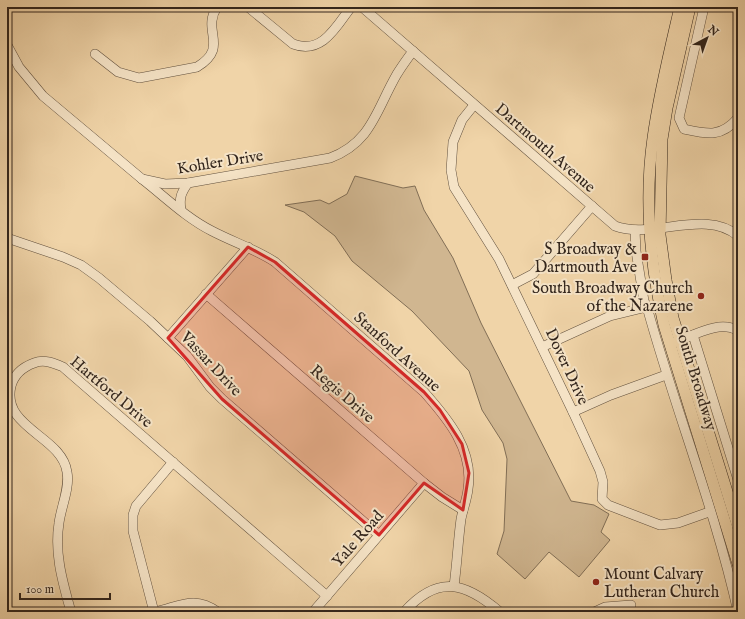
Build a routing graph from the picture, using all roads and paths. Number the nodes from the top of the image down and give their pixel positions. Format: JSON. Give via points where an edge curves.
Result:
{"nodes":[{"id":1,"x":217,"y":7,"type":"edge"},
{"id":2,"x":248,"y":7,"type":"edge"},
{"id":3,"x":352,"y":7,"type":"edge"},
{"id":4,"x":362,"y":7,"type":"edge"},
{"id":5,"x":680,"y":7,"type":"edge"},
{"id":6,"x":690,"y":7,"type":"edge"},
{"id":7,"x":704,"y":7,"type":"edge"},
{"id":8,"x":7,"y":46,"type":"edge"},
{"id":9,"x":413,"y":51,"type":"junction"},
{"id":10,"x":95,"y":54,"type":"dead end"},
{"id":11,"x":474,"y":105,"type":"junction"},
{"id":12,"x":738,"y":118,"type":"edge"},
{"id":13,"x":142,"y":179,"type":"junction"},
{"id":14,"x":188,"y":183,"type":"junction"},
{"id":15,"x":592,"y":206,"type":"junction"},
{"id":16,"x":181,"y":210,"type":"junction"},
{"id":17,"x":654,"y":228,"type":"junction"},
{"id":18,"x":635,"y":230,"type":"junction"},
{"id":19,"x":737,"y":234,"type":"edge"},
{"id":20,"x":7,"y":238,"type":"edge"},
{"id":21,"x":248,"y":246,"type":"junction"},
{"id":22,"x":512,"y":285,"type":"junction"},
{"id":23,"x":206,"y":294,"type":"junction"},
{"id":24,"x":647,"y":307,"type":"junction"},
{"id":25,"x":738,"y":331,"type":"edge"},
{"id":26,"x":693,"y":336,"type":"junction"},
{"id":27,"x":168,"y":338,"type":"junction"},
{"id":28,"x":675,"y":342,"type":"junction"},
{"id":29,"x":542,"y":347,"type":"junction"},
{"id":30,"x":666,"y":375,"type":"junction"},
{"id":31,"x":573,"y":412,"type":"junction"},
{"id":32,"x":173,"y":462,"type":"junction"},
{"id":33,"x":738,"y":480,"type":"edge"},
{"id":34,"x":424,"y":483,"type":"junction"},
{"id":35,"x":463,"y":510,"type":"junction"},
{"id":36,"x":709,"y":512,"type":"junction"},
{"id":37,"x":738,"y":527,"type":"edge"},
{"id":38,"x":379,"y":535,"type":"junction"},
{"id":39,"x":738,"y":564,"type":"edge"},
{"id":40,"x":454,"y":586,"type":"junction"},
{"id":41,"x":327,"y":596,"type":"junction"},
{"id":42,"x":631,"y":605,"type":"dead end"},
{"id":43,"x":71,"y":612,"type":"edge"},
{"id":44,"x":155,"y":612,"type":"edge"},
{"id":45,"x":218,"y":612,"type":"edge"},
{"id":46,"x":313,"y":612,"type":"edge"},
{"id":47,"x":404,"y":612,"type":"edge"},
{"id":48,"x":500,"y":612,"type":"edge"},
{"id":49,"x":594,"y":612,"type":"edge"},
{"id":50,"x":738,"y":612,"type":"edge"}],
"edges":[{"from":1,"to":10,"type":"street","via":[[212,19],[212,55],[198,67],[139,78],[118,72]]},
{"from":2,"to":3,"type":"street","via":[[293,44],[309,47],[318,45],[326,39]]},
{"from":4,"to":9,"type":"street","name":"Dartmouth Avenue"},
{"from":5,"to":17,"type":"main road","name":"South Broadway","via":[[652,139],[649,184]]},
{"from":6,"to":17,"type":"main road","name":"South Broadway","via":[[667,108]]},
{"from":7,"to":12,"type":"street","via":[[679,118],[684,129],[703,133],[714,133],[728,128]]},
{"from":8,"to":13,"type":"street","name":"Kohler Drive","via":[[24,74],[43,96]]},
{"from":9,"to":11,"type":"street","name":"Dartmouth Avenue"},
{"from":9,"to":14,"type":"street","name":"Kohler Drive","via":[[397,75],[372,125],[355,145],[343,153],[330,158]]},
{"from":11,"to":15,"type":"street","name":"Dartmouth Avenue"},
{"from":11,"to":22,"type":"street","name":"Dover Drive","via":[[462,120],[453,142],[453,184],[466,208],[487,237]]},
{"from":13,"to":14,"type":"street","name":"Kohler Drive","via":[[165,184]]},
{"from":13,"to":16,"type":"street","name":"Stanford Avenue"},
{"from":14,"to":16,"type":"street","via":[[179,199]]},
{"from":15,"to":18,"type":"street","name":"Dartmouth Avenue","via":[[615,226]]},
{"from":15,"to":22,"type":"street","via":[[533,274]]},
{"from":16,"to":21,"type":"street","name":"Stanford Avenue","via":[[211,230]]},
{"from":17,"to":18,"type":"street","name":"Dartmouth Avenue"},
{"from":17,"to":19,"type":"street","name":"Dartmouth Avenue","via":[[715,225]]},
{"from":17,"to":28,"type":"main road","name":"South Broadway","via":[[666,280]]},
{"from":18,"to":24,"type":"street","via":[[638,270]]},
{"from":20,"to":27,"type":"street","name":"Vassar Drive","via":[[63,257],[81,266],[99,278]]},
{"from":21,"to":23,"type":"street"},
{"from":21,"to":35,"type":"street","name":"Stanford Avenue","via":[[275,262],[424,392],[440,410],[459,438],[468,462],[469,488]]},
{"from":22,"to":29,"type":"street","name":"Dover Drive"},
{"from":23,"to":27,"type":"street"},
{"from":23,"to":34,"type":"street","name":"Regis Drive"},
{"from":24,"to":29,"type":"street","via":[[605,318]]},
{"from":24,"to":30,"type":"street"},
{"from":25,"to":26,"type":"street","via":[[729,326],[719,326]]},
{"from":26,"to":28,"type":"street"},
{"from":26,"to":33,"type":"street"},
{"from":27,"to":38,"type":"street","name":"Vassar Drive","via":[[187,356],[222,399]]},
{"from":28,"to":37,"type":"main road","name":"South Broadway"},
{"from":28,"to":39,"type":"main road","name":"South Broadway"},
{"from":29,"to":31,"type":"street","name":"Dover Drive"},
{"from":30,"to":31,"type":"street"},
{"from":30,"to":36,"type":"street"},
{"from":31,"to":36,"type":"street","name":"Dover Drive","via":[[600,471],[603,482],[602,500],[605,504],[660,525],[678,523]]},
{"from":32,"to":41,"type":"street","name":"Hartford Drive"},
{"from":32,"to":43,"type":"street","name":"Hartford Drive","via":[[63,367],[45,361],[35,362],[18,373],[12,382],[10,392],[13,411],[59,454],[67,471],[68,479],[56,545]]},
{"from":32,"to":44,"type":"street","via":[[136,506],[133,515],[133,531]]},
{"from":34,"to":35,"type":"street","name":"Regis Drive","via":[[442,498]]},
{"from":34,"to":38,"type":"street","name":"Yale Road"},
{"from":35,"to":40,"type":"street","name":"Stanford Avenue"},
{"from":36,"to":50,"type":"street"},
{"from":38,"to":41,"type":"street","name":"Yale Road"},
{"from":40,"to":47,"type":"street","via":[[430,591],[414,601]]},
{"from":40,"to":48,"type":"street","via":[[470,590]]},
{"from":41,"to":46,"type":"street","name":"Yale Road"},
{"from":42,"to":49,"type":"street","via":[[605,607]]},
{"from":44,"to":45,"type":"street","via":[[189,602],[208,605]]}]}
